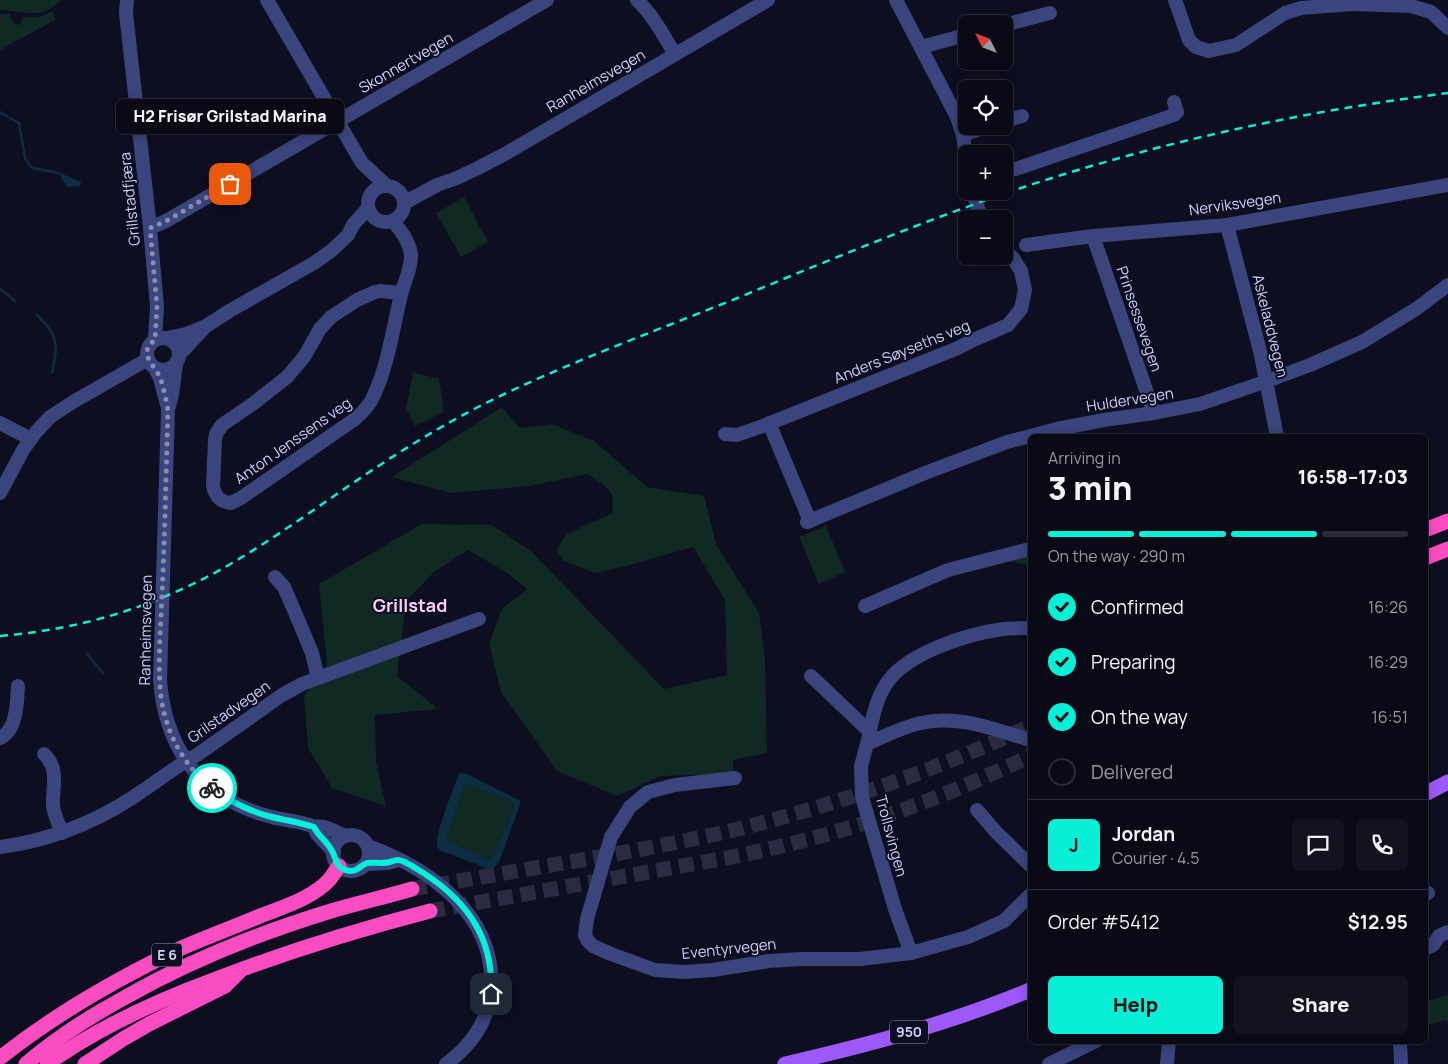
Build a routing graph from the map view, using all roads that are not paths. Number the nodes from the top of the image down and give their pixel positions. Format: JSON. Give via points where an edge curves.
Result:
{"nodes":[{"id":1,"x":127,"y":0,"type":"edge"},
{"id":2,"x":267,"y":0,"type":"edge"},
{"id":3,"x":547,"y":0,"type":"edge"},
{"id":4,"x":637,"y":0,"type":"edge"},
{"id":5,"x":768,"y":0,"type":"edge"},
{"id":6,"x":896,"y":0,"type":"edge"},
{"id":7,"x":1176,"y":0,"type":"edge"},
{"id":8,"x":1050,"y":14,"type":"dead end"},
{"id":9,"x":1013,"y":24,"type":"edge"},
{"id":10,"x":1448,"y":28,"type":"edge"},
{"id":11,"x":958,"y":37,"type":"edge"},
{"id":12,"x":921,"y":47,"type":"junction"},
{"id":13,"x":675,"y":54,"type":"junction"},
{"id":14,"x":1174,"y":102,"type":"dead end"},
{"id":15,"x":1022,"y":116,"type":"dead end"},
{"id":16,"x":1013,"y":119,"type":"edge"},
{"id":17,"x":958,"y":120,"type":"edge"},
{"id":18,"x":338,"y":121,"type":"junction"},
{"id":19,"x":963,"y":135,"type":"edge"},
{"id":20,"x":964,"y":145,"type":"edge"},
{"id":21,"x":362,"y":163,"type":"junction"},
{"id":22,"x":1013,"y":169,"type":"edge"},
{"id":23,"x":437,"y":184,"type":"junction"},
{"id":24,"x":1448,"y":185,"type":"edge"},
{"id":25,"x":392,"y":187,"type":"junction"},
{"id":26,"x":371,"y":193,"type":"junction"},
{"id":27,"x":404,"y":203,"type":"junction"},
{"id":28,"x":372,"y":214,"type":"junction"},
{"id":29,"x":394,"y":221,"type":"junction"},
{"id":30,"x":1227,"y":224,"type":"junction"},
{"id":31,"x":150,"y":228,"type":"junction"},
{"id":32,"x":1094,"y":236,"type":"junction"},
{"id":33,"x":1026,"y":245,"type":"dead end"},
{"id":34,"x":1013,"y":258,"type":"edge"},
{"id":35,"x":1448,"y":285,"type":"edge"},
{"id":36,"x":401,"y":293,"type":"junction"},
{"id":37,"x":206,"y":326,"type":"junction"},
{"id":38,"x":161,"y":339,"type":"junction"},
{"id":39,"x":177,"y":359,"type":"junction"},
{"id":40,"x":152,"y":364,"type":"junction"},
{"id":41,"x":1267,"y":381,"type":"junction"},
{"id":42,"x":168,"y":410,"type":"junction"},
{"id":43,"x":1154,"y":413,"type":"junction"},
{"id":44,"x":0,"y":423,"type":"edge"},
{"id":45,"x":769,"y":423,"type":"junction"},
{"id":46,"x":726,"y":434,"type":"dead end"},
{"id":47,"x":1038,"y":434,"type":"edge"},
{"id":48,"x":1277,"y":434,"type":"edge"},
{"id":49,"x":1028,"y":437,"type":"edge"},
{"id":50,"x":31,"y":439,"type":"junction"},
{"id":51,"x":0,"y":493,"type":"edge"},
{"id":52,"x":1448,"y":521,"type":"edge"},
{"id":53,"x":1428,"y":529,"type":"edge"},
{"id":54,"x":1028,"y":549,"type":"edge"},
{"id":55,"x":1448,"y":549,"type":"edge"},
{"id":56,"x":1428,"y":557,"type":"edge"},
{"id":57,"x":274,"y":577,"type":"dead end"},
{"id":58,"x":865,"y":606,"type":"dead end"},
{"id":59,"x":479,"y":619,"type":"dead end"},
{"id":60,"x":1028,"y":628,"type":"edge"},
{"id":61,"x":811,"y":676,"type":"dead end"},
{"id":62,"x":318,"y":678,"type":"junction"},
{"id":63,"x":18,"y":686,"type":"dead end"},
{"id":64,"x":0,"y":738,"type":"edge"},
{"id":65,"x":869,"y":738,"type":"junction"},
{"id":66,"x":1028,"y":739,"type":"edge"},
{"id":67,"x":44,"y":754,"type":"dead end"},
{"id":68,"x":186,"y":761,"type":"junction"},
{"id":69,"x":735,"y":778,"type":"dead end"},
{"id":70,"x":1448,"y":782,"type":"edge"},
{"id":71,"x":1428,"y":792,"type":"edge"},
{"id":72,"x":977,"y":810,"type":"dead end"},
{"id":73,"x":314,"y":827,"type":"junction"},
{"id":74,"x":62,"y":832,"type":"junction"},
{"id":75,"x":345,"y":836,"type":"junction"},
{"id":76,"x":368,"y":846,"type":"junction"},
{"id":77,"x":0,"y":847,"type":"edge"},
{"id":78,"x":336,"y":859,"type":"junction"},
{"id":79,"x":398,"y":860,"type":"junction"},
{"id":80,"x":1028,"y":863,"type":"edge"},
{"id":81,"x":366,"y":864,"type":"junction"},
{"id":82,"x":412,"y":889,"type":"tunnel mouth"},
{"id":83,"x":1028,"y":897,"type":"edge"},
{"id":84,"x":430,"y":911,"type":"tunnel mouth"},
{"id":85,"x":1448,"y":932,"type":"edge"},
{"id":86,"x":1428,"y":948,"type":"edge"},
{"id":87,"x":911,"y":953,"type":"junction"},
{"id":88,"x":242,"y":969,"type":"junction"},
{"id":89,"x":1028,"y":991,"type":"edge"},
{"id":90,"x":67,"y":1032,"type":"junction"},
{"id":91,"x":1090,"y":1044,"type":"edge"},
{"id":92,"x":1169,"y":1044,"type":"edge"},
{"id":93,"x":1400,"y":1044,"type":"edge"},
{"id":94,"x":0,"y":1058,"type":"edge"},
{"id":95,"x":822,"y":1060,"type":"edge"},
{"id":96,"x":9,"y":1064,"type":"edge"},
{"id":97,"x":26,"y":1064,"type":"edge"},
{"id":98,"x":47,"y":1064,"type":"edge"},
{"id":99,"x":85,"y":1064,"type":"edge"},
{"id":100,"x":446,"y":1064,"type":"edge"},
{"id":101,"x":785,"y":1064,"type":"edge"},
{"id":102,"x":1048,"y":1064,"type":"edge"},
{"id":103,"x":1167,"y":1064,"type":"edge"},
{"id":104,"x":1401,"y":1064,"type":"edge"}],
"edges":[{"from":1,"to":31,"type":"street","name":"Grillstadfjæra"},
{"from":2,"to":18,"type":"street"},
{"from":3,"to":18,"type":"street","name":"Skonnertvegen"},
{"from":4,"to":13,"type":"street","via":[[656,22]]},
{"from":5,"to":13,"type":"street","name":"Ranheimsvegen"},
{"from":6,"to":12,"type":"street"},
{"from":7,"to":10,"type":"street","via":[[1189,40],[1196,47],[1209,51],[1236,45],[1285,13],[1301,8],[1353,4],[1412,6],[1431,12]]},
{"from":8,"to":9,"type":"street"},
{"from":11,"to":12,"type":"street"},
{"from":12,"to":17,"type":"street"},
{"from":13,"to":23,"type":"street","name":"Ranheimsvegen","via":[[484,166]]},
{"from":14,"to":22,"type":"street","via":[[1174,115]]},
{"from":15,"to":16,"type":"street"},
{"from":18,"to":21,"type":"street"},
{"from":18,"to":31,"type":"street","name":"Skonnertvegen"},
{"from":19,"to":20,"type":"street"},
{"from":21,"to":25,"type":"street"},
{"from":21,"to":26,"type":"street"},
{"from":23,"to":25,"type":"street","name":"Ranheimsvegen"},
{"from":23,"to":27,"type":"street","name":"Ranheimsvegen"},
{"from":24,"to":30,"type":"street","name":"Nerviksvegen"},
{"from":25,"to":26,"type":"street","via":[[378,187]]},
{"from":25,"to":27,"type":"street","via":[[402,195]]},
{"from":26,"to":28,"type":"street","via":[[368,203]]},
{"from":27,"to":29,"type":"street","via":[[402,213]]},
{"from":28,"to":29,"type":"street","via":[[385,222]]},
{"from":28,"to":37,"type":"street","via":[[364,228],[348,235],[314,263]]},
{"from":29,"to":36,"type":"street","name":"Anton Jenssens veg","via":[[411,254]]},
{"from":30,"to":32,"type":"street","name":"Nerviksvegen"},
{"from":30,"to":41,"type":"street","name":"Askeladdvegen"},
{"from":31,"to":38,"type":"street","name":"Grillstadfjæra","via":[[157,306],[163,322]]},
{"from":32,"to":33,"type":"street","name":"Nerviksvegen"},
{"from":32,"to":43,"type":"street","name":"Prinsessevegen"},
{"from":34,"to":45,"type":"street","name":"Anders Søyseths veg","via":[[1021,272],[1025,290],[1021,309],[1008,325]]},
{"from":35,"to":41,"type":"street","name":"Huldervegen","via":[[1362,342]]},
{"from":36,"to":36,"type":"street","name":"Anton Jenssens veg","via":[[374,398],[364,411],[241,498],[231,503],[219,499],[213,486],[215,440],[222,425],[288,377],[320,329],[338,312],[375,292]]},
{"from":37,"to":38,"type":"street"},
{"from":37,"to":39,"type":"street"},
{"from":38,"to":39,"type":"street","via":[[171,340],[177,346]]},
{"from":38,"to":40,"type":"street","via":[[149,346],[147,355]]},
{"from":39,"to":40,"type":"street","via":[[173,367],[164,370]]},
{"from":39,"to":42,"type":"street","name":"Ranheimsvegen"},
{"from":40,"to":42,"type":"street","name":"Ranheimsvegen","via":[[160,378]]},
{"from":40,"to":50,"type":"street","via":[[61,409]]},
{"from":41,"to":43,"type":"street","name":"Huldervegen","via":[[1200,404]]},
{"from":41,"to":48,"type":"street","name":"Askeladdvegen"},
{"from":42,"to":68,"type":"street","name":"Ranheimsvegen","via":[[160,680],[167,722]]},
{"from":43,"to":47,"type":"street","name":"Huldervegen","via":[[1095,421]]},
{"from":44,"to":50,"type":"street"},
{"from":45,"to":46,"type":"street","name":"Anders Søyseths veg","via":[[737,435]]},
{"from":45,"to":49,"type":"street","name":"Huldervegen","via":[[808,522],[925,473]]},
{"from":50,"to":51,"type":"street"},
{"from":52,"to":53,"type":"highway"},
{"from":54,"to":58,"type":"street","via":[[948,570]]},
{"from":55,"to":56,"type":"highway"},
{"from":57,"to":62,"type":"street","via":[[284,587],[312,653]]},
{"from":59,"to":62,"type":"street","name":"Grilstadvegen"},
{"from":60,"to":65,"type":"street","name":"Trollsvingen","via":[[965,637],[913,659],[895,672],[884,687]]},
{"from":61,"to":65,"type":"street"},
{"from":62,"to":68,"type":"street","name":"Grilstadvegen","via":[[282,695]]},
{"from":63,"to":64,"type":"street","via":[[11,728]]},
{"from":65,"to":66,"type":"street","via":[[940,720],[967,722]]},
{"from":65,"to":87,"type":"street","name":"Trollsvingen","via":[[861,766],[862,797],[887,885]]},
{"from":67,"to":74,"type":"street","via":[[54,769],[53,808]]},
{"from":68,"to":73,"type":"street","name":"Grilstadvegen","via":[[203,782],[242,808]]},
{"from":68,"to":74,"type":"street","via":[[131,798],[86,823]]},
{"from":69,"to":87,"type":"street","name":"Eventyrvegen","via":[[648,792],[630,807],[611,837],[587,919],[585,935],[593,946],[655,970],[684,972],[769,961],[860,959]]},
{"from":70,"to":71,"type":"main road"},
{"from":72,"to":80,"type":"street"},
{"from":73,"to":75,"type":"street","name":"Grilstadvegen","via":[[323,826]]},
{"from":73,"to":78,"type":"street"},
{"from":74,"to":77,"type":"street"},
{"from":75,"to":76,"type":"street","via":[[360,837]]},
{"from":75,"to":78,"type":"street","via":[[337,842]]},
{"from":76,"to":79,"type":"street","via":[[392,854]]},
{"from":76,"to":81,"type":"street"},
{"from":78,"to":81,"type":"street","via":[[345,870],[358,870]]},
{"from":78,"to":94,"type":"highway","number":"E 6","via":[[330,879],[314,892],[143,967],[74,1005]]},
{"from":79,"to":81,"type":"street"},
{"from":79,"to":100,"type":"street","via":[[431,878],[463,907],[477,926],[489,958],[492,982],[484,1021],[471,1041]]},
{"from":82,"to":90,"type":"highway","number":"E 6","via":[[331,911],[236,944],[152,983]]},
{"from":83,"to":87,"type":"street","name":"Eventyrvegen","via":[[1004,921],[968,937]]},
{"from":84,"to":88,"type":"highway"},
{"from":85,"to":86,"type":"street"},
{"from":88,"to":98,"type":"highway","via":[[120,1019]]},
{"from":88,"to":99,"type":"highway","via":[[225,986],[123,1039]]},
{"from":89,"to":95,"type":"main road","number":"950"},
{"from":90,"to":96,"type":"highway","number":"E 6","via":[[18,1056]]},
{"from":90,"to":97,"type":"highway","number":"E 6"},
{"from":91,"to":102,"type":"street"},
{"from":92,"to":103,"type":"street"},
{"from":93,"to":104,"type":"street"},
{"from":95,"to":101,"type":"main road","number":"950"}]}
